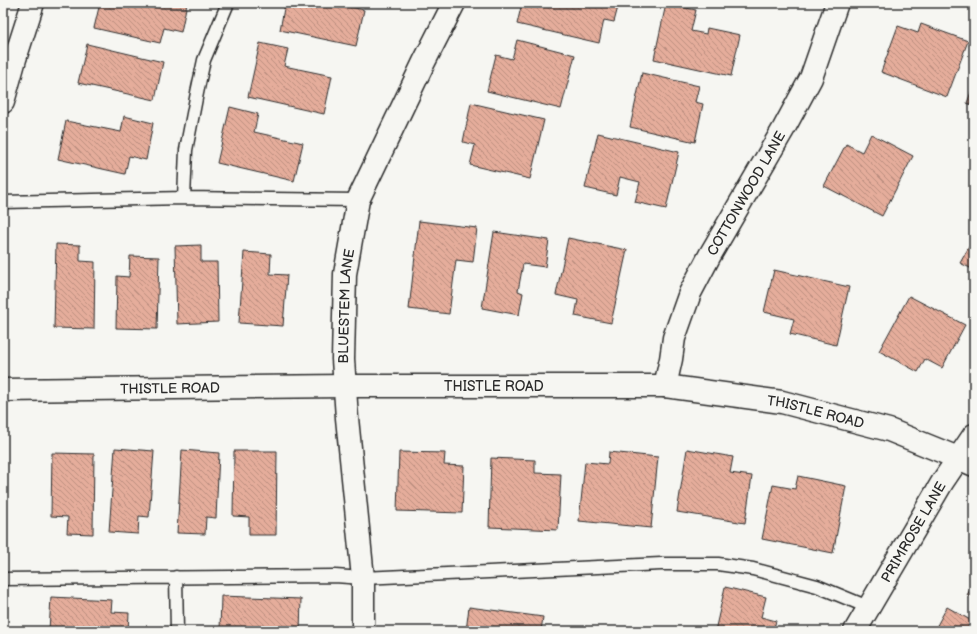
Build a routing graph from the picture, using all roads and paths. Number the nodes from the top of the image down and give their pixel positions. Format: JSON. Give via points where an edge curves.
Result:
{"nodes":[{"id":1,"x":33,"y":3,"type":"edge"},
{"id":2,"x":228,"y":3,"type":"edge"},
{"id":3,"x":454,"y":3,"type":"edge"},
{"id":4,"x":837,"y":3,"type":"edge"},
{"id":5,"x":3,"y":102,"type":"edge"},
{"id":6,"x":184,"y":198,"type":"junction"},
{"id":7,"x":358,"y":200,"type":"junction"},
{"id":8,"x":3,"y":202,"type":"edge"},
{"id":9,"x":345,"y":386,"type":"junction"},
{"id":10,"x":665,"y":386,"type":"junction"},
{"id":11,"x":3,"y":390,"type":"edge"},
{"id":12,"x":974,"y":435,"type":"edge"},
{"id":13,"x":966,"y":462,"type":"edge"},
{"id":14,"x":176,"y":577,"type":"junction"},
{"id":15,"x":363,"y":578,"type":"junction"},
{"id":16,"x":3,"y":579,"type":"edge"},
{"id":17,"x":868,"y":607,"type":"junction"},
{"id":18,"x":177,"y":631,"type":"edge"},
{"id":19,"x":364,"y":631,"type":"edge"},
{"id":20,"x":855,"y":631,"type":"edge"}],
"edges":[{"from":1,"to":5,"type":"street"},
{"from":2,"to":6,"type":"lane","via":[[204,60],[186,150]]},
{"from":3,"to":7,"type":"street","name":"BLUESTEM LANE"},
{"from":4,"to":10,"type":"street","name":"COTTONWOOD LANE","via":[[810,78],[690,293],[674,338]]},
{"from":6,"to":7,"type":"lane"},
{"from":6,"to":8,"type":"lane"},
{"from":7,"to":9,"type":"street","name":"BLUESTEM LANE","via":[[344,274]]},
{"from":9,"to":10,"type":"street","name":"THISTLE ROAD"},
{"from":9,"to":11,"type":"street","name":"THISTLE ROAD"},
{"from":9,"to":15,"type":"street","name":"BLUESTEM LANE"},
{"from":10,"to":13,"type":"street","name":"THISTLE ROAD","via":[[782,402],[889,430]]},
{"from":12,"to":13,"type":"street","name":"PRIMROSE LANE"},
{"from":13,"to":17,"type":"street","name":"PRIMROSE LANE","via":[[942,482]]},
{"from":14,"to":15,"type":"lane"},
{"from":14,"to":16,"type":"lane"},
{"from":14,"to":18,"type":"lane"},
{"from":15,"to":17,"type":"lane","via":[[718,564],[753,569],[816,586]]},
{"from":15,"to":19,"type":"street","name":"BLUESTEM LANE"},
{"from":17,"to":20,"type":"street","name":"PRIMROSE LANE"}]}
